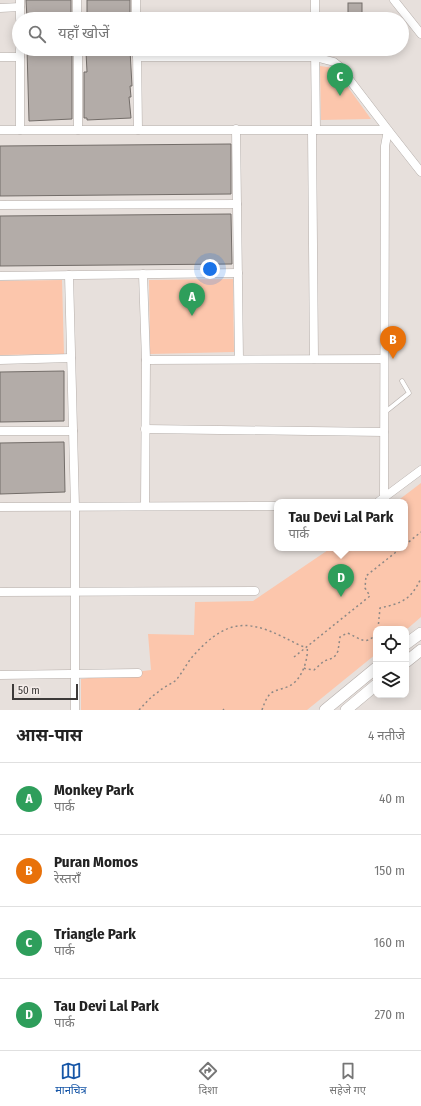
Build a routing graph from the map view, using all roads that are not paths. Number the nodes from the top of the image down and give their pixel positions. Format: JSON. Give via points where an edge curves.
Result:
{"nodes":[{"id":1,"x":77,"y":0,"type":"edge"},
{"id":2,"x":136,"y":0,"type":"edge"},
{"id":3,"x":315,"y":0,"type":"edge"},
{"id":4,"x":394,"y":0,"type":"edge"},
{"id":5,"x":20,"y":4,"type":"edge"},
{"id":6,"x":0,"y":8,"type":"edge"},
{"id":7,"x":77,"y":12,"type":"edge"},
{"id":8,"x":136,"y":12,"type":"edge"},
{"id":9,"x":315,"y":12,"type":"edge"},
{"id":10,"x":404,"y":12,"type":"edge"},
{"id":11,"x":409,"y":19,"type":"edge"},
{"id":12,"x":421,"y":34,"type":"edge"},
{"id":13,"x":12,"y":55,"type":"edge"},
{"id":14,"x":20,"y":56,"type":"edge"},
{"id":15,"x":78,"y":56,"type":"edge"},
{"id":16,"x":137,"y":56,"type":"edge"},
{"id":17,"x":315,"y":56,"type":"edge"},
{"id":18,"x":321,"y":56,"type":"edge"},
{"id":19,"x":0,"y":58,"type":"edge"},
{"id":20,"x":236,"y":129,"type":"junction"},
{"id":21,"x":0,"y":130,"type":"edge"},
{"id":22,"x":20,"y":130,"type":"junction"},
{"id":23,"x":78,"y":130,"type":"junction"},
{"id":24,"x":138,"y":130,"type":"junction"},
{"id":25,"x":314,"y":130,"type":"junction"},
{"id":26,"x":388,"y":130,"type":"junction"},
{"id":27,"x":421,"y":172,"type":"edge"},
{"id":28,"x":237,"y":204,"type":"junction"},
{"id":29,"x":0,"y":205,"type":"edge"},
{"id":30,"x":238,"y":273,"type":"junction"},
{"id":31,"x":144,"y":274,"type":"junction"},
{"id":32,"x":69,"y":275,"type":"junction"},
{"id":33,"x":0,"y":276,"type":"edge"},
{"id":34,"x":71,"y":358,"type":"junction"},
{"id":35,"x":239,"y":359,"type":"junction"},
{"id":36,"x":314,"y":359,"type":"junction"},
{"id":37,"x":384,"y":359,"type":"junction"},
{"id":38,"x":0,"y":360,"type":"edge"},
{"id":39,"x":146,"y":360,"type":"junction"},
{"id":40,"x":402,"y":381,"type":"dead end"},
{"id":41,"x":384,"y":413,"type":"junction"},
{"id":42,"x":145,"y":429,"type":"junction"},
{"id":43,"x":0,"y":431,"type":"edge"},
{"id":44,"x":73,"y":431,"type":"junction"},
{"id":45,"x":384,"y":432,"type":"junction"},
{"id":46,"x":421,"y":470,"type":"edge"},
{"id":47,"x":381,"y":499,"type":"edge"},
{"id":48,"x":382,"y":499,"type":"edge"},
{"id":49,"x":144,"y":506,"type":"junction"},
{"id":50,"x":274,"y":506,"type":"edge"},
{"id":51,"x":0,"y":507,"type":"edge"},
{"id":52,"x":75,"y":507,"type":"junction"},
{"id":53,"x":255,"y":591,"type":"dead end"},
{"id":54,"x":0,"y":592,"type":"edge"},
{"id":55,"x":75,"y":592,"type":"junction"},
{"id":56,"x":421,"y":633,"type":"edge"},
{"id":57,"x":409,"y":642,"type":"edge"},
{"id":58,"x":421,"y":650,"type":"edge"},
{"id":59,"x":409,"y":660,"type":"edge"},
{"id":60,"x":373,"y":670,"type":"edge"},
{"id":61,"x":74,"y":673,"type":"junction"},
{"id":62,"x":138,"y":673,"type":"dead end"},
{"id":63,"x":0,"y":674,"type":"edge"},
{"id":64,"x":373,"y":688,"type":"edge"},
{"id":65,"x":75,"y":710,"type":"edge"},
{"id":66,"x":325,"y":710,"type":"edge"},
{"id":67,"x":346,"y":710,"type":"edge"}],
"edges":[{"from":1,"to":7,"type":"street"},
{"from":2,"to":8,"type":"street"},
{"from":3,"to":9,"type":"street"},
{"from":4,"to":10,"type":"street"},
{"from":5,"to":6,"type":"street"},
{"from":11,"to":12,"type":"street"},
{"from":13,"to":19,"type":"street"},
{"from":14,"to":22,"type":"street"},
{"from":15,"to":23,"type":"street"},
{"from":16,"to":24,"type":"street"},
{"from":17,"to":25,"type":"street"},
{"from":18,"to":26,"type":"street","via":[[339,66]]},
{"from":20,"to":24,"type":"street"},
{"from":20,"to":25,"type":"street"},
{"from":20,"to":28,"type":"street"},
{"from":21,"to":22,"type":"street"},
{"from":22,"to":23,"type":"street"},
{"from":23,"to":24,"type":"street"},
{"from":25,"to":26,"type":"street"},
{"from":25,"to":36,"type":"street"},
{"from":26,"to":27,"type":"street"},
{"from":26,"to":37,"type":"street","via":[[385,146]]},
{"from":28,"to":29,"type":"street"},
{"from":28,"to":30,"type":"street"},
{"from":30,"to":31,"type":"street"},
{"from":30,"to":35,"type":"street"},
{"from":31,"to":32,"type":"street"},
{"from":31,"to":39,"type":"street"},
{"from":32,"to":33,"type":"street"},
{"from":32,"to":34,"type":"street"},
{"from":34,"to":38,"type":"street"},
{"from":34,"to":44,"type":"street"},
{"from":35,"to":36,"type":"street"},
{"from":35,"to":39,"type":"street"},
{"from":36,"to":37,"type":"street"},
{"from":37,"to":41,"type":"street"},
{"from":39,"to":42,"type":"street"},
{"from":40,"to":41,"type":"lane","via":[[409,393]]},
{"from":41,"to":45,"type":"street"},
{"from":42,"to":45,"type":"street"},
{"from":42,"to":49,"type":"street"},
{"from":43,"to":44,"type":"street"},
{"from":44,"to":52,"type":"street"},
{"from":45,"to":47,"type":"street"},
{"from":46,"to":48,"type":"street"},
{"from":49,"to":50,"type":"street"},
{"from":49,"to":52,"type":"street"},
{"from":51,"to":52,"type":"street"},
{"from":52,"to":55,"type":"street"},
{"from":53,"to":55,"type":"street"},
{"from":54,"to":55,"type":"street"},
{"from":55,"to":61,"type":"street"},
{"from":56,"to":57,"type":"main road"},
{"from":58,"to":59,"type":"main road"},
{"from":60,"to":66,"type":"main road"},
{"from":61,"to":62,"type":"street"},
{"from":61,"to":63,"type":"street"},
{"from":61,"to":65,"type":"street"},
{"from":64,"to":67,"type":"main road"}]}
